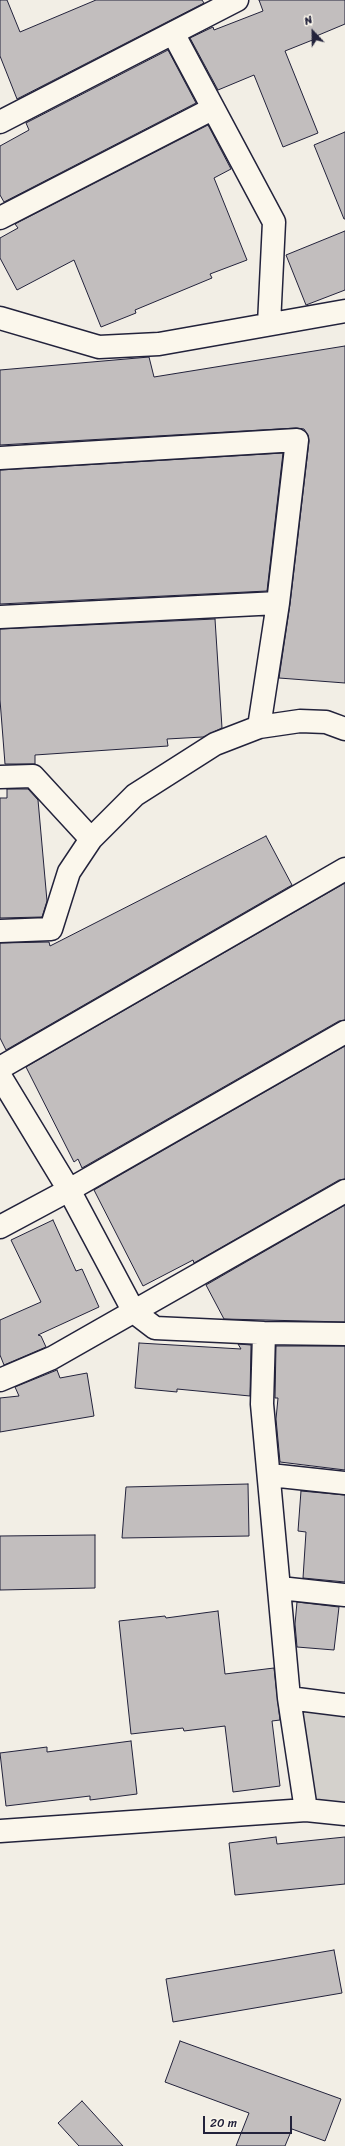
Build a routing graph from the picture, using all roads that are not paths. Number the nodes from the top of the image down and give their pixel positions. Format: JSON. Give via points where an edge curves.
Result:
{"nodes":[{"id":1,"x":237,"y":0,"type":"edge"},
{"id":2,"x":173,"y":33,"type":"junction"},
{"id":3,"x":212,"y":109,"type":"junction"},
{"id":4,"x":0,"y":122,"type":"edge"},
{"id":5,"x":0,"y":218,"type":"edge"},
{"id":6,"x":345,"y":311,"type":"edge"},
{"id":7,"x":0,"y":318,"type":"edge"},
{"id":8,"x":269,"y":324,"type":"junction"},
{"id":9,"x":0,"y":458,"type":"edge"},
{"id":10,"x":278,"y":603,"type":"junction"},
{"id":11,"x":0,"y":617,"type":"edge"},
{"id":12,"x":259,"y":727,"type":"junction"},
{"id":13,"x":345,"y":729,"type":"edge"},
{"id":14,"x":0,"y":777,"type":"edge"},
{"id":15,"x":91,"y":839,"type":"junction"},
{"id":16,"x":345,"y":869,"type":"edge"},
{"id":17,"x":0,"y":931,"type":"edge"},
{"id":18,"x":345,"y":1032,"type":"edge"},
{"id":19,"x":0,"y":1068,"type":"edge"},
{"id":20,"x":0,"y":1076,"type":"edge"},
{"id":21,"x":69,"y":1190,"type":"junction"},
{"id":22,"x":345,"y":1191,"type":"edge"},
{"id":23,"x":0,"y":1226,"type":"edge"},
{"id":24,"x":134,"y":1312,"type":"junction"},
{"id":25,"x":264,"y":1333,"type":"junction"},
{"id":26,"x":345,"y":1334,"type":"edge"},
{"id":27,"x":0,"y":1380,"type":"edge"},
{"id":28,"x":270,"y":1475,"type":"junction"},
{"id":29,"x":345,"y":1483,"type":"edge"},
{"id":30,"x":280,"y":1588,"type":"junction"},
{"id":31,"x":345,"y":1595,"type":"edge"},
{"id":32,"x":289,"y":1698,"type":"junction"},
{"id":33,"x":345,"y":1704,"type":"edge"},
{"id":34,"x":306,"y":1810,"type":"junction"},
{"id":35,"x":345,"y":1814,"type":"edge"},
{"id":36,"x":0,"y":1831,"type":"edge"}],
"edges":[{"from":1,"to":2,"type":"street"},
{"from":2,"to":3,"type":"street"},
{"from":2,"to":4,"type":"street"},
{"from":3,"to":5,"type":"street"},
{"from":3,"to":8,"type":"street","via":[[274,222]]},
{"from":6,"to":8,"type":"street"},
{"from":7,"to":8,"type":"street","via":[[99,347],[159,344]]},
{"from":9,"to":10,"type":"street","via":[[297,440]]},
{"from":10,"to":11,"type":"street"},
{"from":10,"to":12,"type":"street"},
{"from":12,"to":13,"type":"street","via":[[300,721],[326,722]]},
{"from":12,"to":15,"type":"street","via":[[215,744],[135,795]]},
{"from":14,"to":15,"type":"street","via":[[33,776]]},
{"from":15,"to":17,"type":"street","via":[[69,872],[51,929]]},
{"from":16,"to":19,"type":"street"},
{"from":18,"to":21,"type":"street"},
{"from":20,"to":21,"type":"street"},
{"from":21,"to":23,"type":"street"},
{"from":21,"to":24,"type":"street"},
{"from":22,"to":24,"type":"street"},
{"from":24,"to":25,"type":"street","via":[[155,1328]]},
{"from":24,"to":27,"type":"street","via":[[52,1358]]},
{"from":25,"to":26,"type":"street"},
{"from":25,"to":28,"type":"street","via":[[262,1404]]},
{"from":28,"to":29,"type":"street"},
{"from":28,"to":30,"type":"street"},
{"from":30,"to":31,"type":"street"},
{"from":30,"to":32,"type":"street"},
{"from":32,"to":33,"type":"street"},
{"from":32,"to":34,"type":"street"},
{"from":34,"to":35,"type":"street"},
{"from":34,"to":36,"type":"street"}]}
